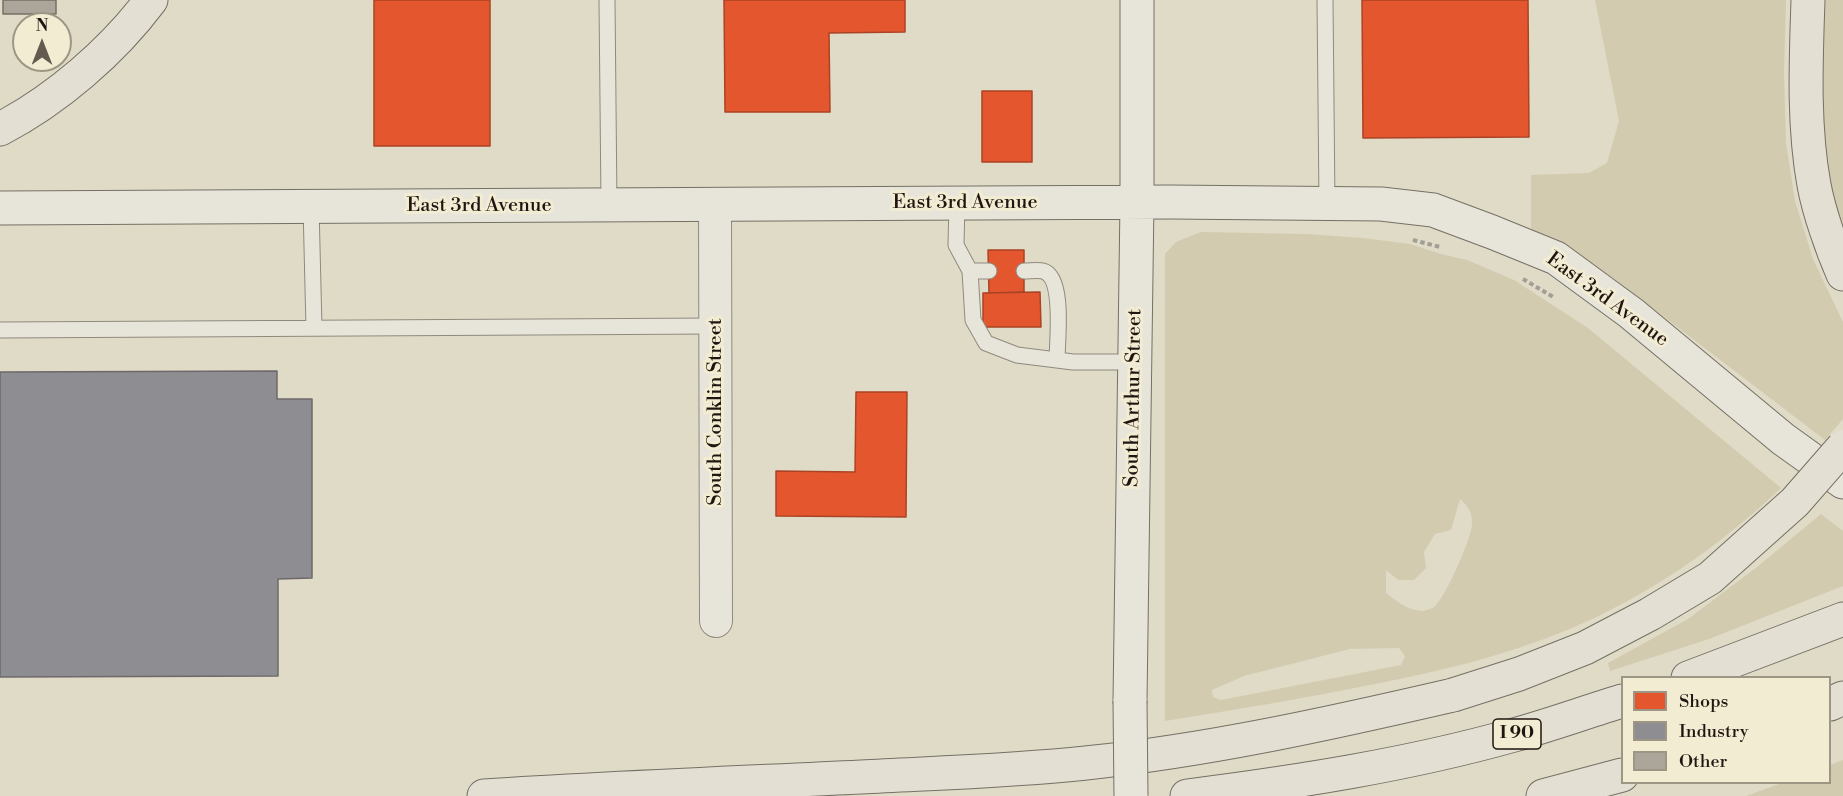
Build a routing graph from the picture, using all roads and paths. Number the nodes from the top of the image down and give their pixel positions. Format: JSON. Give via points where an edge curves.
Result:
{"nodes":[{"id":1,"x":607,"y":0,"type":"edge"},
{"id":2,"x":1137,"y":0,"type":"edge"},
{"id":3,"x":1325,"y":0,"type":"edge"},
{"id":4,"x":1808,"y":0,"type":"edge"},
{"id":5,"x":142,"y":7,"type":"edge"},
{"id":6,"x":0,"y":129,"type":"edge"},
{"id":7,"x":1137,"y":202,"type":"junction"},
{"id":8,"x":957,"y":203,"type":"junction"},
{"id":9,"x":716,"y":204,"type":"junction"},
{"id":10,"x":1327,"y":204,"type":"junction"},
{"id":11,"x":609,"y":205,"type":"junction"},
{"id":12,"x":311,"y":206,"type":"junction"},
{"id":13,"x":0,"y":208,"type":"edge"},
{"id":14,"x":1407,"y":239,"type":"dead end"},
{"id":15,"x":1444,"y":248,"type":"dead end"},
{"id":16,"x":970,"y":271,"type":"junction"},
{"id":17,"x":989,"y":271,"type":"dead end"},
{"id":18,"x":1024,"y":271,"type":"dead end"},
{"id":19,"x":1843,"y":274,"type":"edge"},
{"id":20,"x":1518,"y":276,"type":"dead end"},
{"id":21,"x":1564,"y":303,"type":"dead end"},
{"id":22,"x":716,"y":326,"type":"junction"},
{"id":23,"x":314,"y":328,"type":"junction"},
{"id":24,"x":0,"y":330,"type":"edge"},
{"id":25,"x":1057,"y":360,"type":"junction"},
{"id":26,"x":1135,"y":363,"type":"junction"},
{"id":27,"x":1843,"y":447,"type":"edge"},
{"id":28,"x":1843,"y":482,"type":"edge"},
{"id":29,"x":1843,"y":620,"type":"edge"},
{"id":30,"x":716,"y":621,"type":"dead end"},
{"id":31,"x":1693,"y":676,"type":"edge"},
{"id":32,"x":1621,"y":702,"type":"edge"},
{"id":33,"x":1621,"y":776,"type":"edge"},
{"id":34,"x":484,"y":796,"type":"edge"},
{"id":35,"x":1131,"y":796,"type":"edge"},
{"id":36,"x":1187,"y":796,"type":"edge"},
{"id":37,"x":1543,"y":796,"type":"edge"}],
"edges":[{"from":1,"to":11,"type":"lane"},
{"from":2,"to":7,"type":"main road","name":"South Arthur Street"},
{"from":3,"to":10,"type":"lane"},
{"from":4,"to":19,"type":"main road","via":[[1807,117],[1815,186]]},
{"from":5,"to":6,"type":"main road","via":[[111,45],[68,85]]},
{"from":7,"to":8,"type":"main road","name":"East 3rd Avenue"},
{"from":7,"to":10,"type":"main road","name":"East 3rd Avenue"},
{"from":7,"to":26,"type":"main road","name":"South Arthur Street"},
{"from":8,"to":9,"type":"main road","name":"East 3rd Avenue"},
{"from":8,"to":16,"type":"lane","via":[[956,245]]},
{"from":9,"to":11,"type":"main road","name":"East 3rd Avenue"},
{"from":9,"to":22,"type":"street","name":"South Conklin Street"},
{"from":10,"to":28,"type":"main road","name":"East 3rd Avenue","via":[[1381,204],[1433,210],[1556,258],[1631,313],[1783,439]]},
{"from":11,"to":12,"type":"main road","name":"East 3rd Avenue"},
{"from":12,"to":13,"type":"main road","name":"East 3rd Avenue"},
{"from":12,"to":23,"type":"lane"},
{"from":14,"to":15,"type":"path"},
{"from":16,"to":17,"type":"lane"},
{"from":16,"to":25,"type":"lane","via":[[973,320],[986,343],[1017,355]]},
{"from":18,"to":25,"type":"lane","via":[[1044,271],[1053,278],[1058,298]]},
{"from":20,"to":21,"type":"path"},
{"from":22,"to":23,"type":"lane"},
{"from":22,"to":30,"type":"street","name":"South Conklin Street"},
{"from":23,"to":24,"type":"lane"},
{"from":25,"to":26,"type":"lane"},
{"from":26,"to":35,"type":"main road","name":"South Arthur Street","bridge":true},
{"from":27,"to":34,"type":"main road","bridge":true,"via":[[1795,502],[1710,578],[1585,648],[1453,696],[1307,729],[1086,763]]},
{"from":29,"to":31,"type":"main road"},
{"from":32,"to":36,"type":"main road","number":"I 90","via":[[1513,735],[1410,760]]},
{"from":33,"to":37,"type":"main road"}]}
